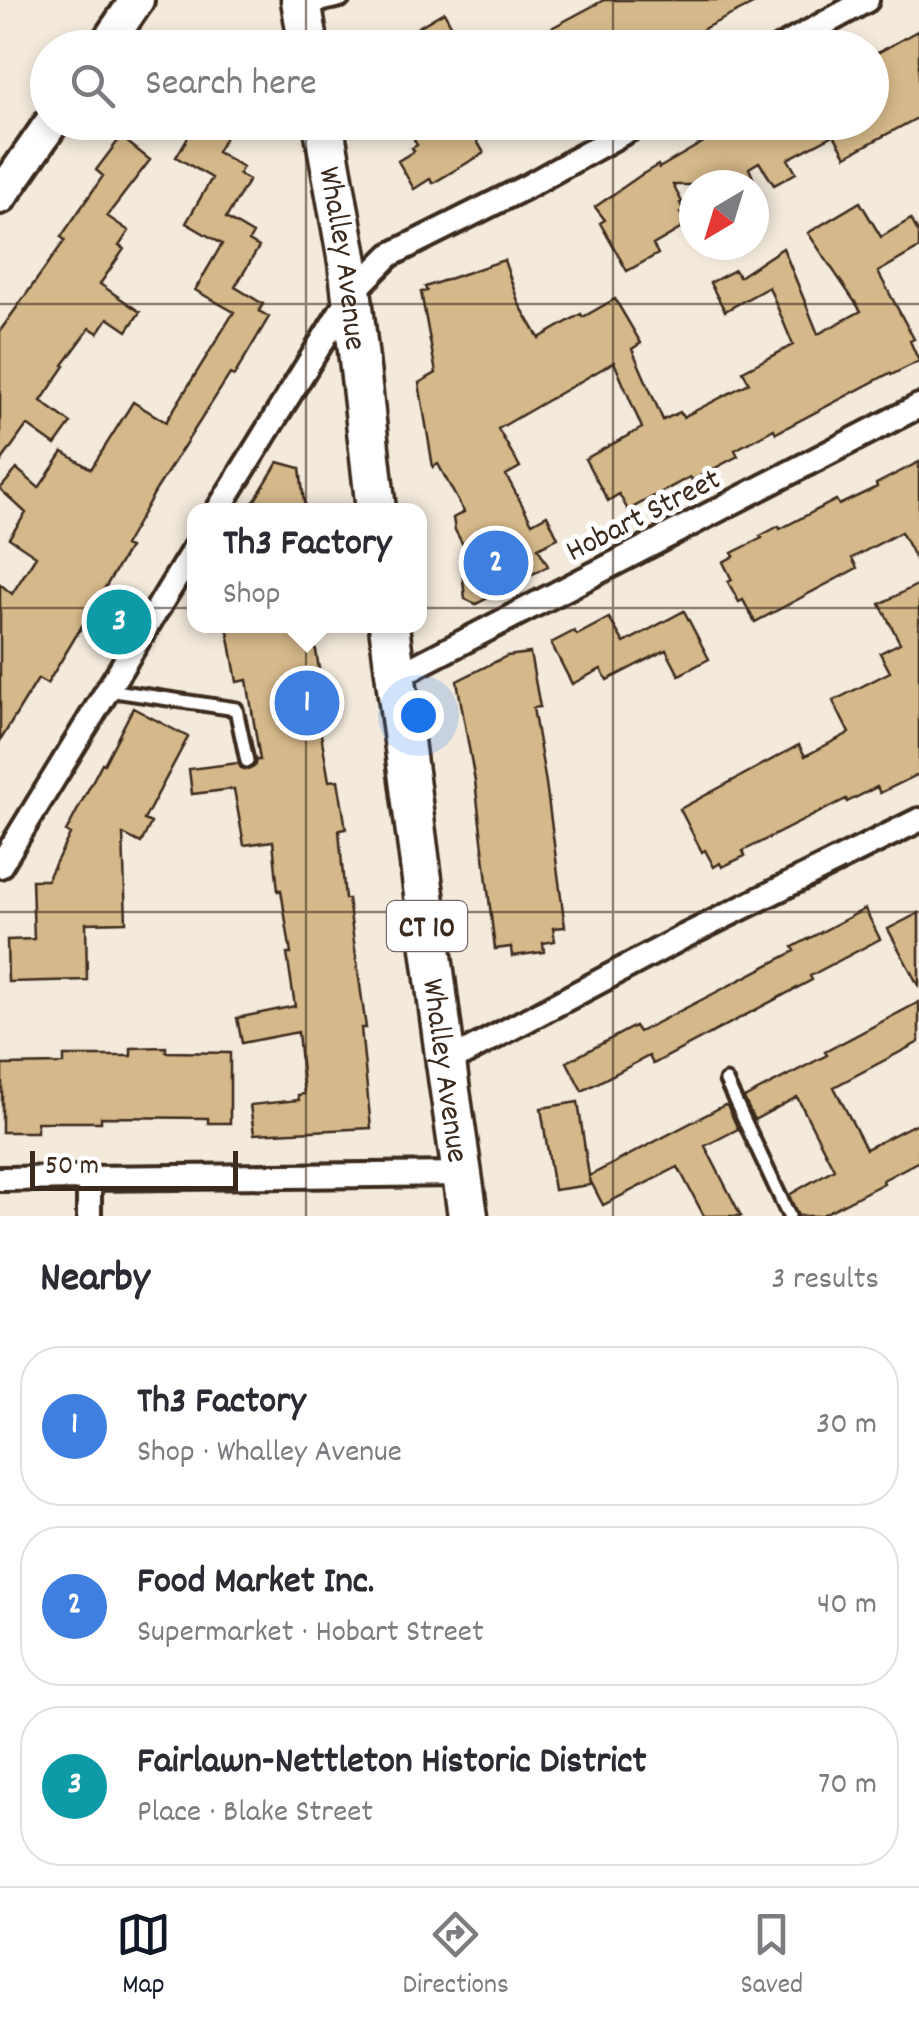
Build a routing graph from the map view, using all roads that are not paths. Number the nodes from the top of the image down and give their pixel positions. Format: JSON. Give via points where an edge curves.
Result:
{"nodes":[{"id":1,"x":137,"y":0,"type":"edge"},
{"id":2,"x":343,"y":0,"type":"edge"},
{"id":3,"x":866,"y":0,"type":"edge"},
{"id":4,"x":302,"y":4,"type":"edge"},
{"id":5,"x":116,"y":30,"type":"edge"},
{"id":6,"x":306,"y":30,"type":"edge"},
{"id":7,"x":812,"y":30,"type":"edge"},
{"id":8,"x":40,"y":140,"type":"edge"},
{"id":9,"x":326,"y":140,"type":"edge"},
{"id":10,"x":611,"y":140,"type":"edge"},
{"id":11,"x":0,"y":197,"type":"edge"},
{"id":12,"x":352,"y":293,"type":"junction"},
{"id":13,"x":919,"y":406,"type":"edge"},
{"id":14,"x":222,"y":503,"type":"edge"},
{"id":15,"x":375,"y":503,"type":"edge"},
{"id":16,"x":187,"y":561,"type":"edge"},
{"id":17,"x":390,"y":633,"type":"edge"},
{"id":18,"x":395,"y":677,"type":"junction"},
{"id":19,"x":108,"y":690,"type":"junction"},
{"id":20,"x":247,"y":761,"type":"dead end"},
{"id":21,"x":919,"y":820,"type":"edge"},
{"id":22,"x":0,"y":866,"type":"edge"},
{"id":23,"x":446,"y":1063,"type":"junction"},
{"id":24,"x":726,"y":1081,"type":"dead end"},
{"id":25,"x":463,"y":1174,"type":"junction"},
{"id":26,"x":89,"y":1177,"type":"junction"},
{"id":27,"x":0,"y":1179,"type":"edge"},
{"id":28,"x":90,"y":1216,"type":"edge"},
{"id":29,"x":468,"y":1216,"type":"edge"},
{"id":30,"x":788,"y":1216,"type":"edge"}],
"edges":[{"from":1,"to":5,"type":"main road"},
{"from":2,"to":4,"type":"lane"},
{"from":3,"to":7,"type":"street"},
{"from":4,"to":6,"type":"main road"},
{"from":8,"to":11,"type":"main road"},
{"from":9,"to":12,"type":"main road","name":"Whalley Avenue"},
{"from":10,"to":12,"type":"street","via":[[390,255]]},
{"from":12,"to":14,"type":"street"},
{"from":12,"to":15,"type":"main road","name":"Whalley Avenue"},
{"from":13,"to":18,"type":"street","name":"Hobart Street"},
{"from":16,"to":19,"type":"street"},
{"from":17,"to":18,"type":"main road","name":"Whalley Avenue","number":"CT 10"},
{"from":18,"to":23,"type":"main road","name":"Whalley Avenue","number":"CT 10"},
{"from":19,"to":20,"type":"lane","via":[[236,709]]},
{"from":19,"to":22,"type":"street"},
{"from":21,"to":23,"type":"street"},
{"from":23,"to":25,"type":"main road","name":"Whalley Avenue","number":"CT 10"},
{"from":24,"to":30,"type":"lane"},
{"from":25,"to":26,"type":"street"},
{"from":25,"to":29,"type":"main road","name":"Whalley Avenue","number":"CT 10"},
{"from":26,"to":27,"type":"street"},
{"from":26,"to":28,"type":"street"}]}
